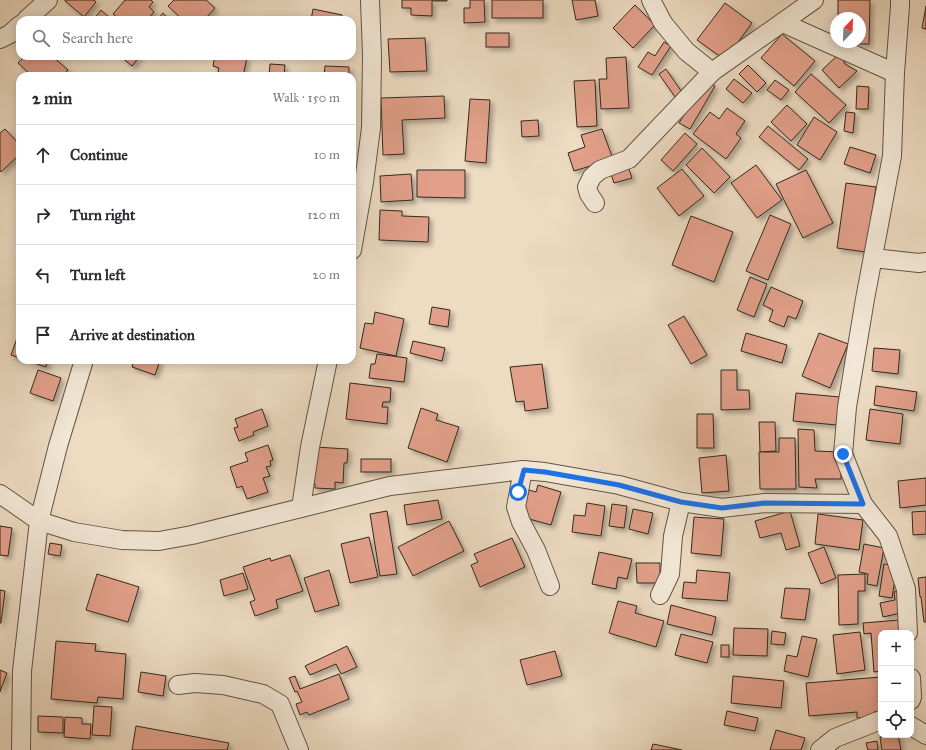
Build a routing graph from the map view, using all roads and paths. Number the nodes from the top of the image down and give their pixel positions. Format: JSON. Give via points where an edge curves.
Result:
{"nodes":[{"id":1,"x":48,"y":0,"type":"edge"},
{"id":2,"x":370,"y":0,"type":"edge"},
{"id":3,"x":651,"y":0,"type":"edge"},
{"id":4,"x":814,"y":0,"type":"edge"},
{"id":5,"x":900,"y":0,"type":"edge"},
{"id":6,"x":30,"y":16,"type":"edge"},
{"id":7,"x":782,"y":23,"type":"junction"},
{"id":8,"x":16,"y":29,"type":"edge"},
{"id":9,"x":0,"y":38,"type":"edge"},
{"id":10,"x":712,"y":72,"type":"junction"},
{"id":11,"x":895,"y":74,"type":"junction"},
{"id":12,"x":595,"y":203,"type":"dead end"},
{"id":13,"x":356,"y":227,"type":"edge"},
{"id":14,"x":873,"y":258,"type":"junction"},
{"id":15,"x":926,"y":262,"type":"edge"},
{"id":16,"x":83,"y":364,"type":"edge"},
{"id":17,"x":327,"y":364,"type":"edge"},
{"id":18,"x":524,"y":470,"type":"junction"},
{"id":19,"x":0,"y":494,"type":"edge"},
{"id":20,"x":681,"y":502,"type":"junction"},
{"id":21,"x":863,"y":504,"type":"junction"},
{"id":22,"x":301,"y":508,"type":"junction"},
{"id":23,"x":40,"y":521,"type":"junction"},
{"id":24,"x":550,"y":586,"type":"dead end"},
{"id":25,"x":660,"y":594,"type":"dead end"},
{"id":26,"x":908,"y":630,"type":"edge"},
{"id":27,"x":178,"y":685,"type":"dead end"},
{"id":28,"x":878,"y":721,"type":"edge"},
{"id":29,"x":914,"y":728,"type":"edge"},
{"id":30,"x":926,"y":735,"type":"edge"},
{"id":31,"x":21,"y":750,"type":"edge"},
{"id":32,"x":300,"y":750,"type":"edge"},
{"id":33,"x":820,"y":750,"type":"edge"}],
"edges":[{"from":1,"to":6,"type":"street"},
{"from":2,"to":13,"type":"street","via":[[371,128]]},
{"from":3,"to":10,"type":"street","via":[[663,23],[686,51]]},
{"from":4,"to":7,"type":"street"},
{"from":5,"to":11,"type":"street"},
{"from":7,"to":10,"type":"street"},
{"from":7,"to":11,"type":"street"},
{"from":8,"to":9,"type":"street"},
{"from":10,"to":12,"type":"street","via":[[629,159],[600,170],[592,177],[587,187]]},
{"from":11,"to":14,"type":"street","via":[[892,156]]},
{"from":14,"to":15,"type":"street"},
{"from":14,"to":21,"type":"street","via":[[847,407],[843,454]]},
{"from":16,"to":23,"type":"street","via":[[58,446]]},
{"from":17,"to":22,"type":"street"},
{"from":18,"to":20,"type":"street","via":[[619,485]]},
{"from":18,"to":22,"type":"street","via":[[390,486]]},
{"from":18,"to":24,"type":"street","via":[[516,507]]},
{"from":19,"to":23,"type":"street"},
{"from":20,"to":21,"type":"street","via":[[722,508],[765,503]]},
{"from":20,"to":25,"type":"street","via":[[673,536],[670,574]]},
{"from":21,"to":26,"type":"street","via":[[888,536],[906,589]]},
{"from":22,"to":23,"type":"street","via":[[159,541],[122,540],[74,532]]},
{"from":23,"to":31,"type":"street","via":[[22,671]]},
{"from":27,"to":32,"type":"street","via":[[223,685],[262,694],[280,704]]},
{"from":28,"to":33,"type":"street","via":[[835,738]]},
{"from":29,"to":30,"type":"street"}]}
